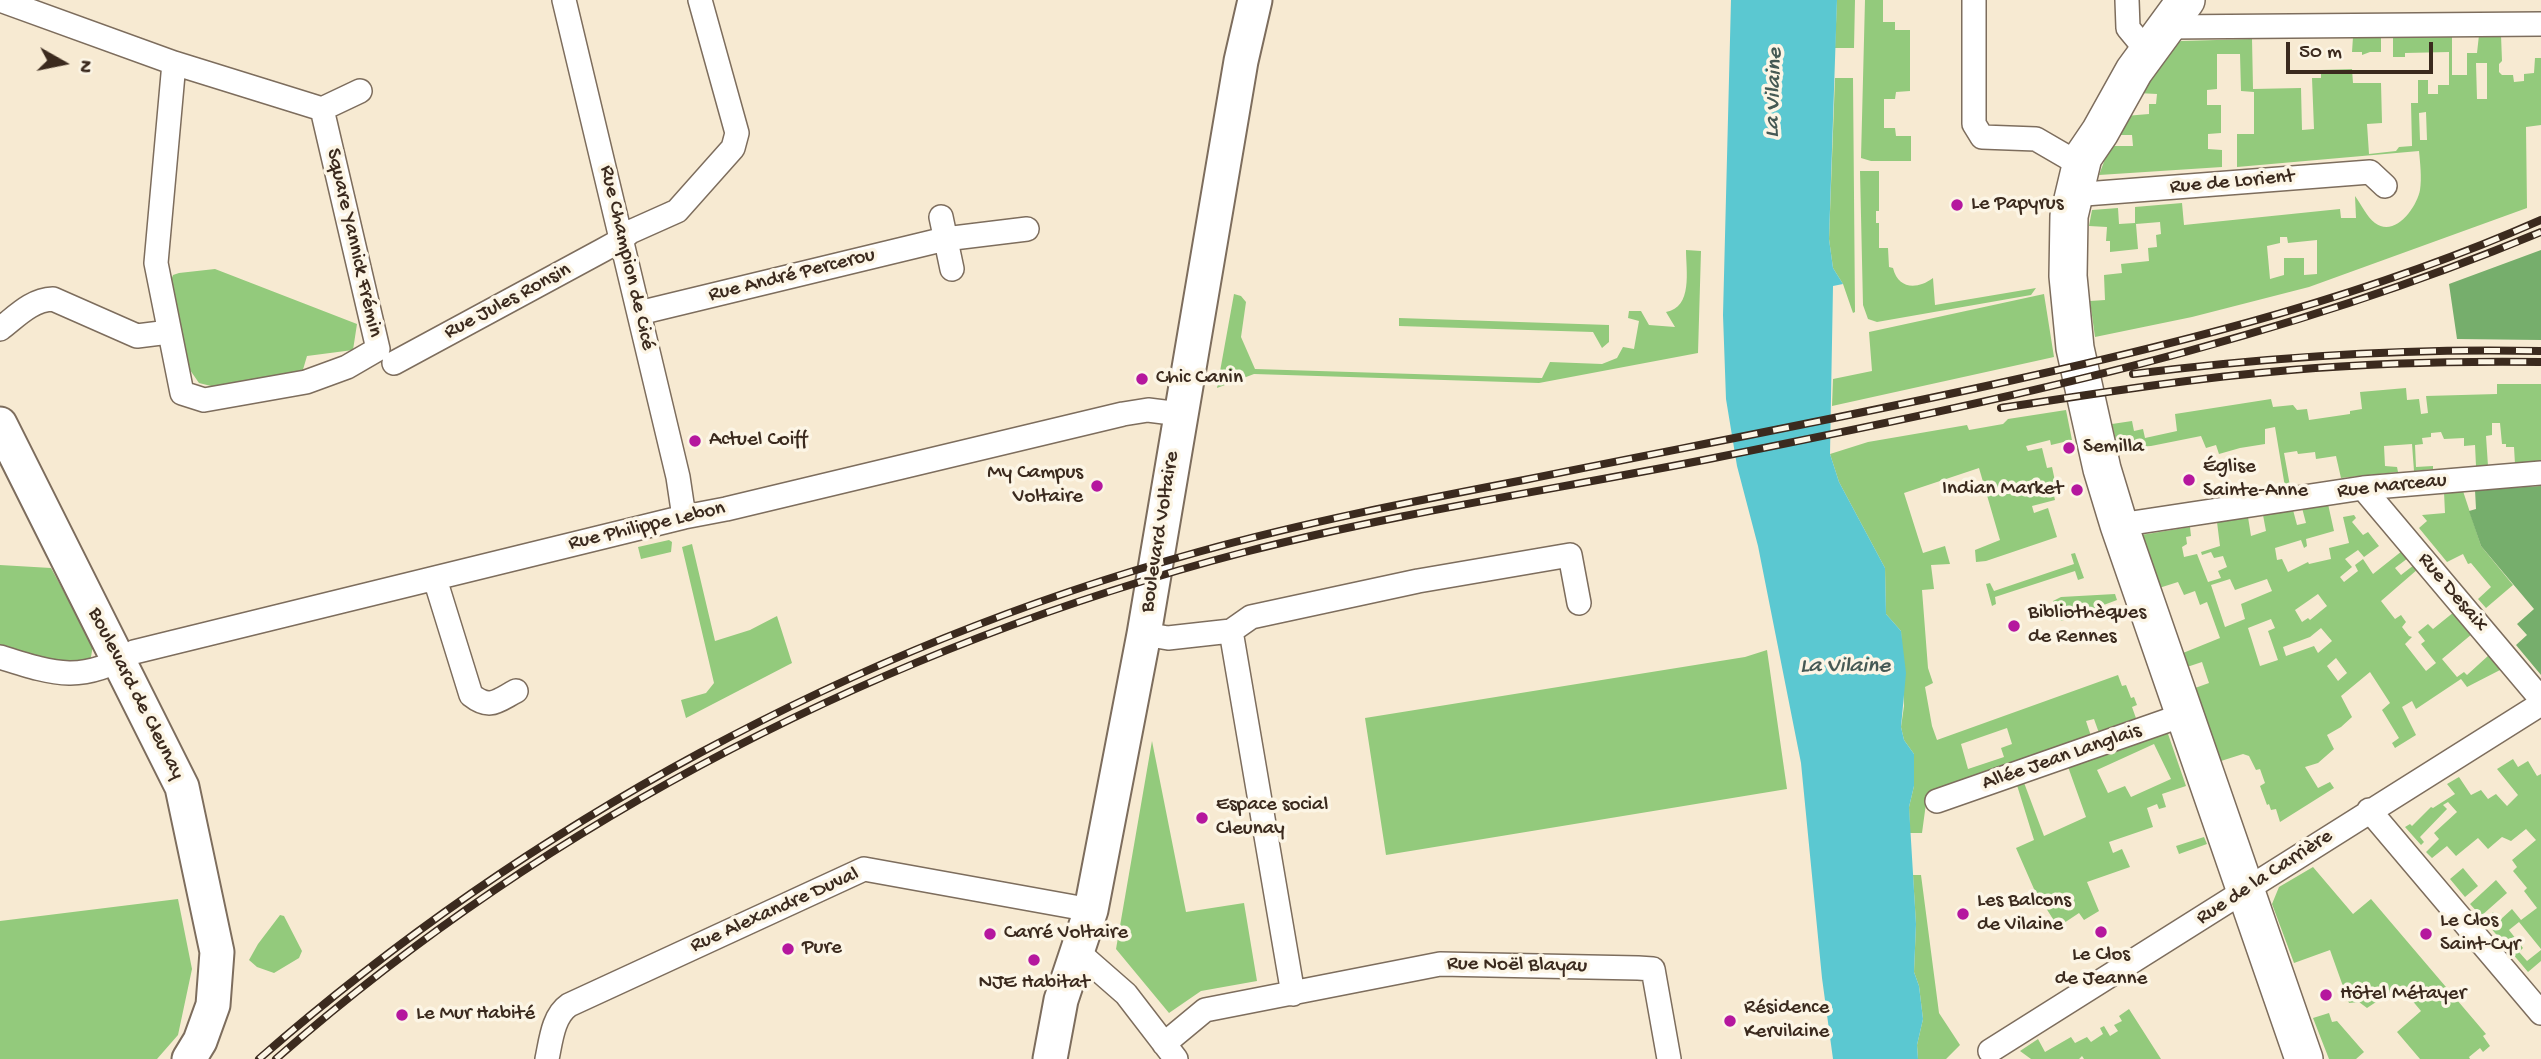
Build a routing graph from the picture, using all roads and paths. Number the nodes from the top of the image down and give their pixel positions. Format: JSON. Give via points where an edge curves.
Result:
{"nodes":[{"id":1,"x":0,"y":0,"type":"edge"},
{"id":2,"x":564,"y":0,"type":"edge"},
{"id":3,"x":700,"y":0,"type":"edge"},
{"id":4,"x":1255,"y":0,"type":"edge"},
{"id":5,"x":1974,"y":0,"type":"edge"},
{"id":6,"x":2127,"y":0,"type":"edge"},
{"id":7,"x":2162,"y":24,"type":"edge"},
{"id":8,"x":2541,"y":24,"type":"edge"},
{"id":9,"x":174,"y":63,"type":"junction"},
{"id":10,"x":360,"y":91,"type":"dead end"},
{"id":11,"x":322,"y":109,"type":"junction"},
{"id":12,"x":2083,"y":157,"type":"junction"},
{"id":13,"x":2385,"y":186,"type":"dead end"},
{"id":14,"x":2072,"y":195,"type":"junction"},
{"id":15,"x":943,"y":228,"type":"junction"},
{"id":16,"x":1027,"y":229,"type":"dead end"},
{"id":17,"x":621,"y":240,"type":"junction"},
{"id":18,"x":952,"y":269,"type":"dead end"},
{"id":19,"x":639,"y":313,"type":"junction"},
{"id":20,"x":0,"y":329,"type":"edge"},
{"id":21,"x":169,"y":332,"type":"junction"},
{"id":22,"x":394,"y":363,"type":"dead end"},
{"id":23,"x":1180,"y":414,"type":"junction"},
{"id":24,"x":0,"y":424,"type":"edge"},
{"id":25,"x":2541,"y":473,"type":"edge"},
{"id":26,"x":2363,"y":488,"type":"junction"},
{"id":27,"x":684,"y":517,"type":"junction"},
{"id":28,"x":2119,"y":525,"type":"junction"},
{"id":29,"x":435,"y":579,"type":"junction"},
{"id":30,"x":1579,"y":603,"type":"dead end"},
{"id":31,"x":1231,"y":631,"type":"junction"},
{"id":32,"x":1144,"y":634,"type":"junction"},
{"id":33,"x":0,"y":657,"type":"edge"},
{"id":34,"x":119,"y":662,"type":"junction"},
{"id":35,"x":516,"y":691,"type":"dead end"},
{"id":36,"x":2541,"y":702,"type":"edge"},
{"id":37,"x":2186,"y":713,"type":"junction"},
{"id":38,"x":1937,"y":801,"type":"dead end"},
{"id":39,"x":2369,"y":810,"type":"junction"},
{"id":40,"x":2246,"y":892,"type":"junction"},
{"id":41,"x":1091,"y":910,"type":"junction"},
{"id":42,"x":1078,"y":953,"type":"junction"},
{"id":43,"x":1293,"y":994,"type":"junction"},
{"id":44,"x":2541,"y":1013,"type":"edge"},
{"id":45,"x":1170,"y":1051,"type":"edge"},
{"id":46,"x":1990,"y":1051,"type":"dead end"},
{"id":47,"x":189,"y":1059,"type":"edge"},
{"id":48,"x":547,"y":1059,"type":"edge"},
{"id":49,"x":1050,"y":1059,"type":"edge"},
{"id":50,"x":1668,"y":1059,"type":"edge"},
{"id":51,"x":2304,"y":1059,"type":"edge"}],
"edges":[{"from":1,"to":9,"type":"street"},
{"from":2,"to":17,"type":"street","name":"Rue Champion de Cicé"},
{"from":3,"to":17,"type":"street","name":"Rue Jules Ronsin","via":[[736,143],[677,211]]},
{"from":4,"to":23,"type":"main road","name":"Boulevard Voltaire"},
{"from":5,"to":12,"type":"street","via":[[1977,133],[2036,139],[2067,157]]},
{"from":6,"to":7,"type":"street","via":[[2127,27]]},
{"from":7,"to":8,"type":"street"},
{"from":7,"to":12,"type":"main road"},
{"from":9,"to":11,"type":"street"},
{"from":9,"to":21,"type":"street","name":"Square Yannick Frémin","via":[[156,263]]},
{"from":10,"to":11,"type":"street"},
{"from":11,"to":21,"type":"street","name":"Square Yannick Frémin","via":[[378,349],[306,382],[204,400],[183,393]]},
{"from":12,"to":14,"type":"main road"},
{"from":13,"to":14,"type":"street","name":"Rue de Lorient","via":[[2370,172]]},
{"from":14,"to":28,"type":"main road","via":[[2068,276],[2075,348]]},
{"from":15,"to":16,"type":"street","name":"Rue André Percerou"},
{"from":15,"to":18,"type":"street"},
{"from":15,"to":19,"type":"street","name":"Rue André Percerou"},
{"from":17,"to":19,"type":"street","name":"Rue Champion de Cicé"},
{"from":17,"to":22,"type":"street","name":"Rue Jules Ronsin"},
{"from":19,"to":27,"type":"street","name":"Rue Champion de Cicé"},
{"from":20,"to":21,"type":"street","via":[[33,303],[53,299],[137,336]]},
{"from":23,"to":27,"type":"street","name":"Rue Philippe Lebon","via":[[1147,410],[1123,414]]},
{"from":23,"to":32,"type":"main road","name":"Boulevard Voltaire"},
{"from":24,"to":34,"type":"main road","name":"Boulevard de Cleunay"},
{"from":25,"to":26,"type":"street","name":"Rue Marceau"},
{"from":26,"to":28,"type":"street","name":"Rue Marceau"},
{"from":26,"to":36,"type":"street","name":"Rue Desaix"},
{"from":27,"to":29,"type":"street","name":"Rue Philippe Lebon"},
{"from":28,"to":37,"type":"main road"},
{"from":29,"to":34,"type":"street","name":"Rue Philippe Lebon","via":[[134,652]]},
{"from":29,"to":35,"type":"street","via":[[471,695],[492,704]]},
{"from":30,"to":31,"type":"street","via":[[1570,555],[1251,617]]},
{"from":31,"to":32,"type":"street","via":[[1168,638]]},
{"from":31,"to":43,"type":"street"},
{"from":32,"to":41,"type":"main road","name":"Boulevard Voltaire"},
{"from":33,"to":34,"type":"street","name":"Rue Philippe Lebon","via":[[48,672],[89,672]]},
{"from":34,"to":47,"type":"main road","name":"Boulevard de Cleunay","via":[[183,787],[215,938],[213,1005]]},
{"from":36,"to":39,"type":"street","name":"Rue de la Carrière"},
{"from":37,"to":38,"type":"street","name":"Allée Jean Langlais"},
{"from":37,"to":40,"type":"main road"},
{"from":39,"to":40,"type":"street","name":"Rue de la Carrière"},
{"from":39,"to":44,"type":"street"},
{"from":40,"to":46,"type":"street","name":"Rue de la Carrière"},
{"from":40,"to":51,"type":"main road"},
{"from":41,"to":42,"type":"main road","name":"Boulevard Voltaire"},
{"from":41,"to":48,"type":"street","name":"Rue Alexandre Duval","via":[[864,869],[569,1005],[557,1018]]},
{"from":42,"to":45,"type":"street","via":[[1126,994]]},
{"from":42,"to":49,"type":"main road","name":"Boulevard Voltaire","via":[[1061,1000]]},
{"from":43,"to":45,"type":"street","name":"Rue Noël Blayau","via":[[1205,1010]]},
{"from":43,"to":50,"type":"street","name":"Rue Noël Blayau","via":[[1440,964],[1653,969]]}]}
